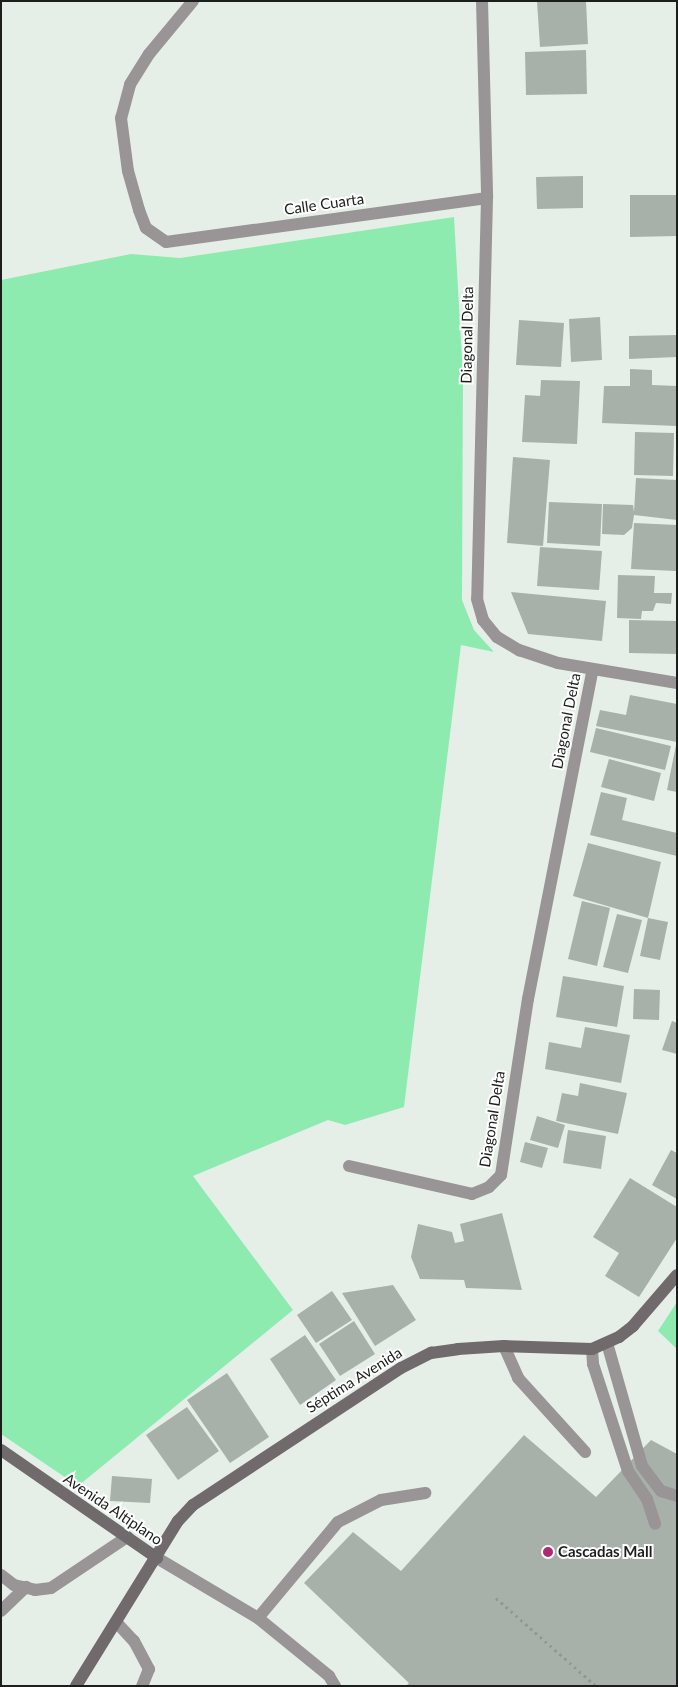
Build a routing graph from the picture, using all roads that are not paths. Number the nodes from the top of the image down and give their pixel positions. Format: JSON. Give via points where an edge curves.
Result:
{"nodes":[{"id":1,"x":193,"y":1,"type":"edge"},
{"id":2,"x":482,"y":1,"type":"edge"},
{"id":3,"x":486,"y":198,"type":"junction"},
{"id":4,"x":593,"y":669,"type":"junction"},
{"id":5,"x":677,"y":683,"type":"edge"},
{"id":6,"x":349,"y":1166,"type":"dead end"},
{"id":7,"x":677,"y":1275,"type":"edge"},
{"id":8,"x":606,"y":1343,"type":"junction"},
{"id":9,"x":504,"y":1346,"type":"junction"},
{"id":10,"x":592,"y":1349,"type":"junction"},
{"id":11,"x":1,"y":1450,"type":"edge"},
{"id":12,"x":585,"y":1452,"type":"dead end"},
{"id":13,"x":661,"y":1490,"type":"junction"},
{"id":14,"x":425,"y":1493,"type":"dead end"},
{"id":15,"x":677,"y":1496,"type":"edge"},
{"id":16,"x":647,"y":1499,"type":"junction"},
{"id":17,"x":655,"y":1524,"type":"dead end"},
{"id":18,"x":127,"y":1537,"type":"junction"},
{"id":19,"x":158,"y":1558,"type":"junction"},
{"id":20,"x":1,"y":1575,"type":"edge"},
{"id":21,"x":26,"y":1587,"type":"junction"},
{"id":22,"x":1,"y":1611,"type":"edge"},
{"id":23,"x":258,"y":1618,"type":"junction"},
{"id":24,"x":117,"y":1623,"type":"junction"},
{"id":25,"x":76,"y":1686,"type":"edge"},
{"id":26,"x":142,"y":1686,"type":"edge"},
{"id":27,"x":335,"y":1686,"type":"edge"}],
"edges":[{"from":1,"to":3,"type":"street","name":"Calle Cuarta","via":[[144,62],[130,85],[121,118],[128,171],[139,210],[146,228],[166,242]]},
{"from":2,"to":3,"type":"street","name":"Diagonal Delta"},
{"from":3,"to":4,"type":"street","name":"Diagonal Delta","via":[[477,599],[483,620],[496,637],[519,650]]},
{"from":4,"to":5,"type":"street"},
{"from":4,"to":6,"type":"street","name":"Diagonal Delta","via":[[528,999],[501,1175],[489,1187],[472,1194]]},
{"from":7,"to":8,"type":"street","name":"Séptima Avenida","via":[[633,1326]]},
{"from":8,"to":10,"type":"street","name":"Séptima Avenida"},
{"from":8,"to":13,"type":"street","via":[[642,1466]]},
{"from":9,"to":10,"type":"street","name":"Séptima Avenida"},
{"from":9,"to":12,"type":"street","via":[[518,1378]]},
{"from":9,"to":19,"type":"street","name":"Séptima Avenida","via":[[431,1353],[401,1368],[193,1505],[178,1520]]},
{"from":10,"to":16,"type":"street","via":[[593,1364],[628,1471]]},
{"from":11,"to":18,"type":"street","name":"Avenida Altiplano"},
{"from":13,"to":15,"type":"street"},
{"from":13,"to":16,"type":"street","via":[[652,1491]]},
{"from":14,"to":23,"type":"street","via":[[381,1500],[338,1522]]},
{"from":16,"to":17,"type":"street"},
{"from":18,"to":19,"type":"street","name":"Avenida Altiplano"},
{"from":18,"to":21,"type":"street","via":[[71,1578],[51,1588]]},
{"from":19,"to":23,"type":"street"},
{"from":19,"to":24,"type":"street","name":"Avenida Altiplano"},
{"from":20,"to":21,"type":"street","via":[[14,1585]]},
{"from":21,"to":22,"type":"street"},
{"from":23,"to":27,"type":"street","via":[[329,1676]]},
{"from":24,"to":25,"type":"street","name":"Avenida Altiplano"},
{"from":24,"to":26,"type":"street","via":[[134,1641],[149,1669]]}]}
